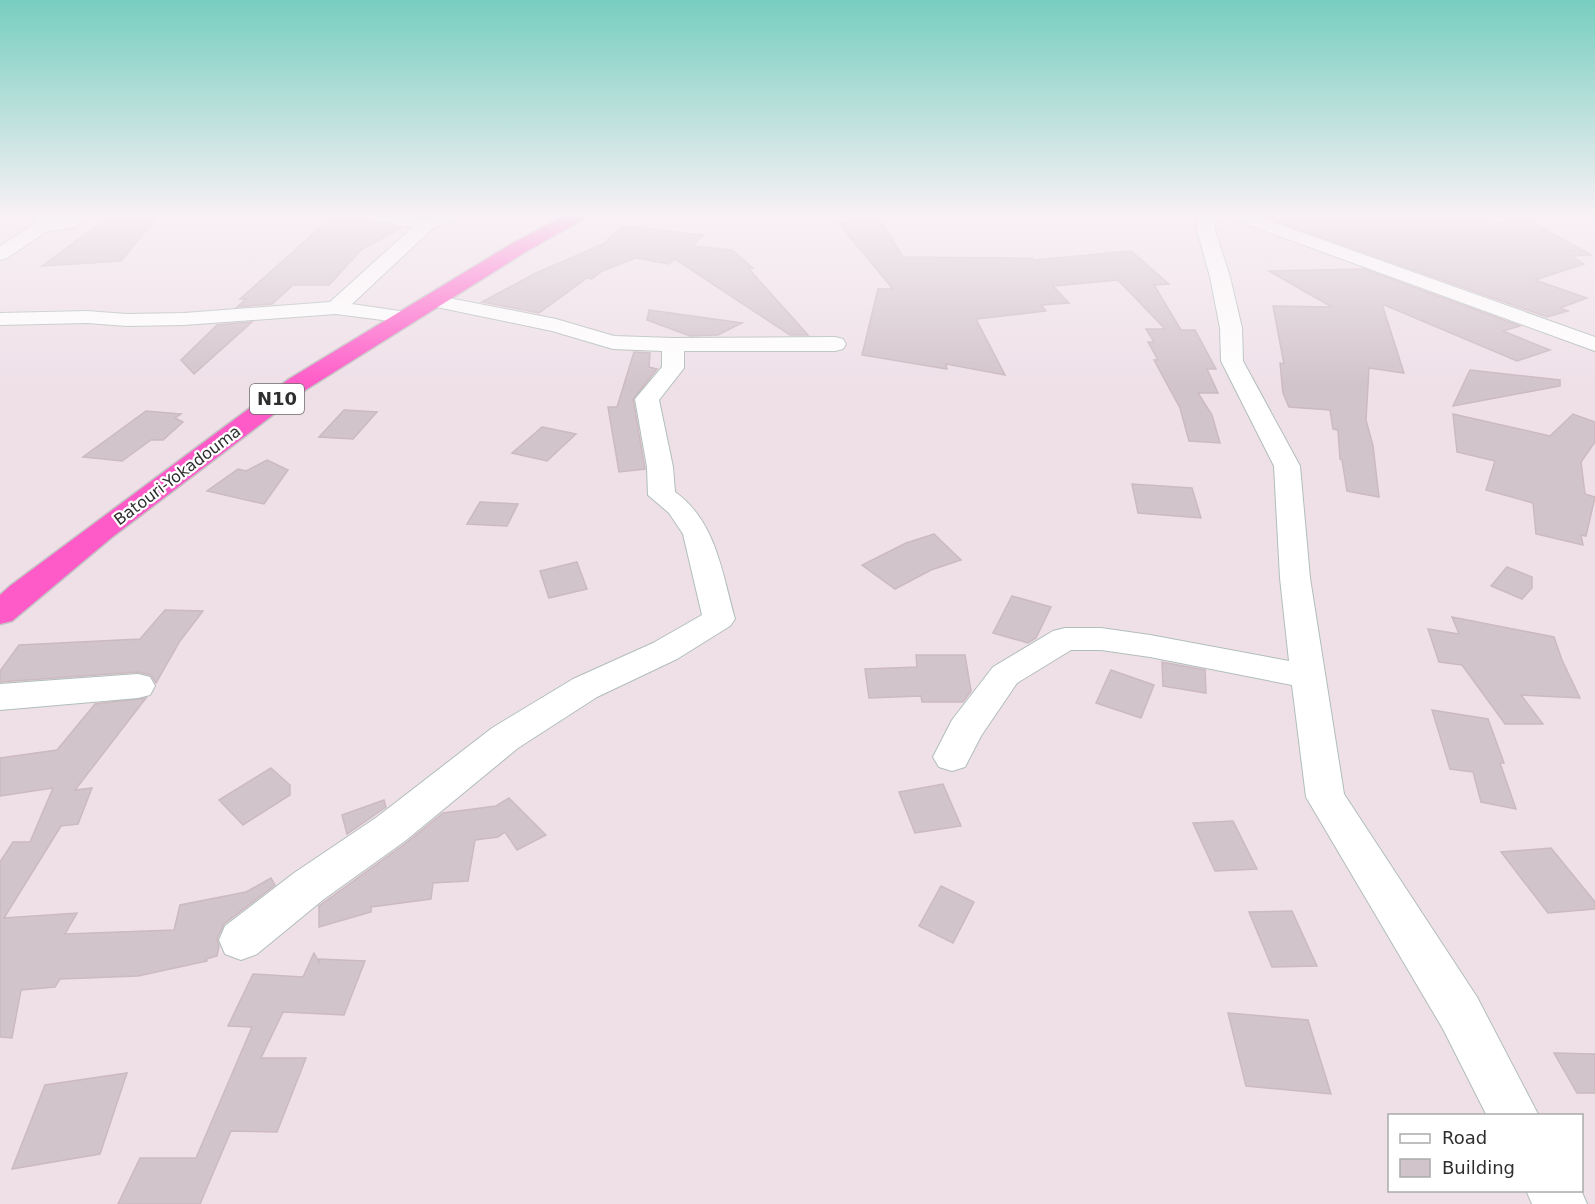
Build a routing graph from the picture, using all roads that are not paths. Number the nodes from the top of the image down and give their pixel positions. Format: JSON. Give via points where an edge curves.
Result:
{"nodes":[{"id":1,"x":375,"y":272,"type":"edge"},
{"id":2,"x":482,"y":272,"type":"edge"},
{"id":3,"x":1217,"y":272,"type":"edge"},
{"id":4,"x":1396,"y":272,"type":"edge"},
{"id":5,"x":434,"y":301,"type":"junction"},
{"id":6,"x":336,"y":308,"type":"junction"},
{"id":7,"x":406,"y":317,"type":"junction"},
{"id":8,"x":0,"y":319,"type":"edge"},
{"id":9,"x":835,"y":344,"type":"dead end"},
{"id":10,"x":1595,"y":344,"type":"edge"},
{"id":11,"x":673,"y":345,"type":"junction"},
{"id":12,"x":0,"y":613,"type":"edge"},
{"id":13,"x":1307,"y":676,"type":"junction"},
{"id":14,"x":138,"y":686,"type":"dead end"},
{"id":15,"x":0,"y":697,"type":"edge"},
{"id":16,"x":952,"y":757,"type":"dead end"},
{"id":17,"x":241,"y":940,"type":"dead end"},
{"id":18,"x":1513,"y":1114,"type":"edge"}],
"edges":[{"from":1,"to":6,"type":"street"},
{"from":2,"to":5,"type":"highway","name":"Batouri-Yokadouma","number":"N10"},
{"from":3,"to":13,"type":"street","via":[[1231,328],[1233,361],[1287,466]]},
{"from":4,"to":10,"type":"street"},
{"from":5,"to":7,"type":"highway","name":"Batouri-Yokadouma","number":"N10"},
{"from":5,"to":11,"type":"street","via":[[556,325],[613,342]]},
{"from":6,"to":7,"type":"street"},
{"from":6,"to":8,"type":"street","via":[[184,320]]},
{"from":7,"to":12,"type":"highway","name":"Batouri-Yokadouma","number":"N10","via":[[298,384],[74,552]]},
{"from":9,"to":11,"type":"street"},
{"from":11,"to":17,"type":"street","via":[[673,368],[648,399],[662,495],[680,508],[697,534],[719,619],[665,651],[585,688],[505,738]]},
{"from":13,"to":16,"type":"street","via":[[1150,646],[1065,639],[1005,675],[964,730]]},
{"from":13,"to":18,"type":"street","via":[[1325,796],[1460,1013]]},
{"from":14,"to":15,"type":"street"}]}
